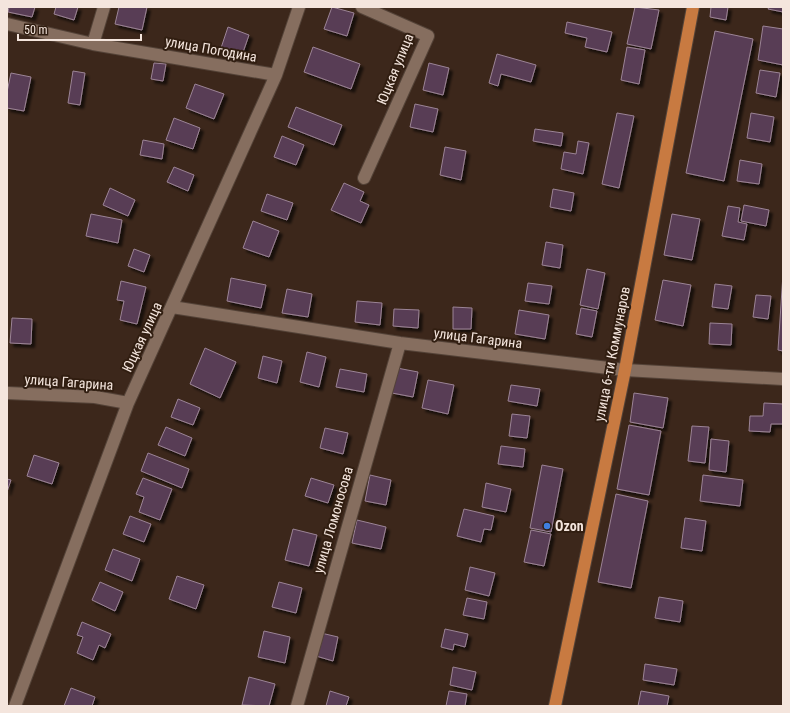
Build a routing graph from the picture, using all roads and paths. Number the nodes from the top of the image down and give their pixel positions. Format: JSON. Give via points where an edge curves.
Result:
{"nodes":[{"id":1,"x":104,"y":7,"type":"edge"},
{"id":2,"x":299,"y":7,"type":"edge"},
{"id":3,"x":362,"y":7,"type":"edge"},
{"id":4,"x":693,"y":7,"type":"edge"},
{"id":5,"x":7,"y":24,"type":"edge"},
{"id":6,"x":93,"y":44,"type":"junction"},
{"id":7,"x":276,"y":75,"type":"junction"},
{"id":8,"x":364,"y":178,"type":"dead end"},
{"id":9,"x":172,"y":307,"type":"junction"},
{"id":10,"x":400,"y":344,"type":"junction"},
{"id":11,"x":624,"y":370,"type":"junction"},
{"id":12,"x":783,"y":379,"type":"edge"},
{"id":13,"x":7,"y":393,"type":"edge"},
{"id":14,"x":128,"y":403,"type":"junction"},
{"id":15,"x":15,"y":706,"type":"edge"},
{"id":16,"x":297,"y":706,"type":"edge"},
{"id":17,"x":555,"y":706,"type":"edge"}],
"edges":[{"from":1,"to":6,"type":"street"},
{"from":2,"to":7,"type":"street","name":"Юцкая улица"},
{"from":3,"to":8,"type":"street","name":"Юцкая улица","via":[[428,36]]},
{"from":4,"to":11,"type":"main road","name":"улица 6-ти Коммунаров"},
{"from":5,"to":6,"type":"street","name":"улица Погодина"},
{"from":6,"to":7,"type":"street","name":"улица Погодина"},
{"from":7,"to":9,"type":"street","name":"Юцкая улица"},
{"from":9,"to":10,"type":"street","name":"улица Гагарина"},
{"from":9,"to":14,"type":"street","name":"Юцкая улица"},
{"from":10,"to":11,"type":"street","name":"улица Гагарина"},
{"from":10,"to":16,"type":"street","name":"улица Ломоносова"},
{"from":11,"to":12,"type":"street","name":"улица Гагарина"},
{"from":11,"to":17,"type":"main road","name":"улица 6-ти Коммунаров"},
{"from":13,"to":14,"type":"street","name":"улица Гагарина","via":[[95,397]]},
{"from":14,"to":15,"type":"street","name":"Юцкая улица"}]}
